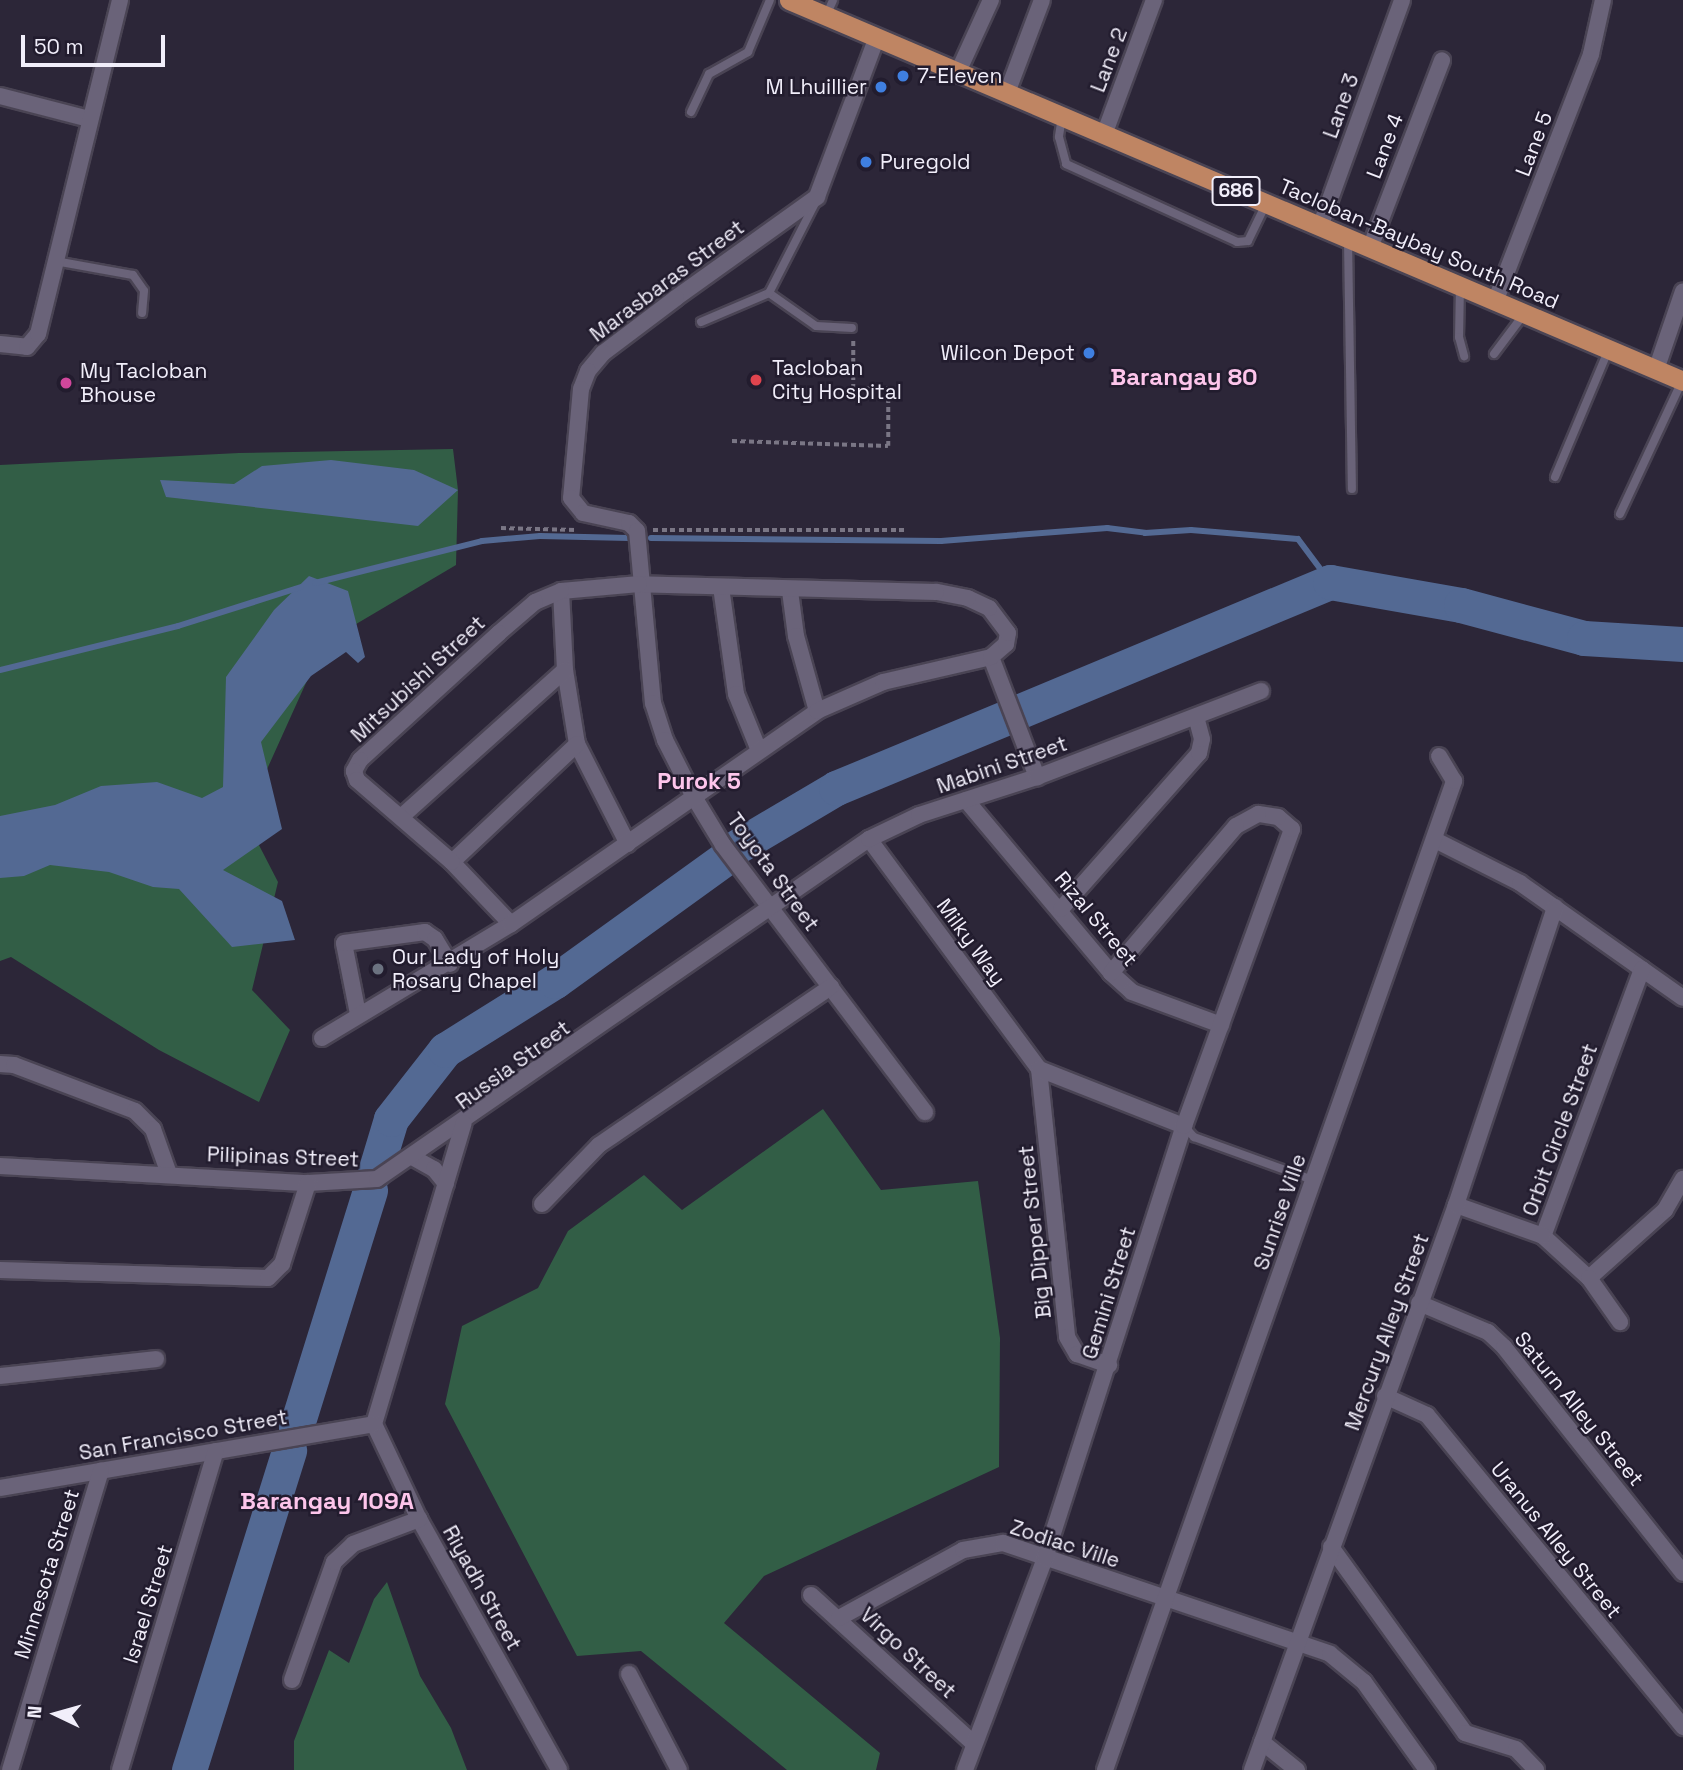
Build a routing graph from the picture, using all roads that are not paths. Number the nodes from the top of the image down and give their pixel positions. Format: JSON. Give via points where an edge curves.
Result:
{"nodes":[{"id":1,"x":120,"y":0,"type":"edge"},
{"id":2,"x":770,"y":0,"type":"edge"},
{"id":3,"x":789,"y":0,"type":"edge"},
{"id":4,"x":990,"y":0,"type":"edge"},
{"id":5,"x":1042,"y":0,"type":"edge"},
{"id":6,"x":1154,"y":0,"type":"edge"},
{"id":7,"x":1402,"y":0,"type":"edge"},
{"id":8,"x":1604,"y":0,"type":"edge"},
{"id":9,"x":830,"y":8,"type":"edge"},
{"id":10,"x":877,"y":37,"type":"junction"},
{"id":11,"x":1442,"y":60,"type":"dead end"},
{"id":12,"x":958,"y":72,"type":"junction"},
{"id":13,"x":1007,"y":93,"type":"junction"},
{"id":14,"x":0,"y":96,"type":"edge"},
{"id":15,"x":691,"y":112,"type":"dead end"},
{"id":16,"x":1062,"y":117,"type":"junction"},
{"id":17,"x":89,"y":119,"type":"junction"},
{"id":18,"x":1104,"y":135,"type":"junction"},
{"id":19,"x":817,"y":197,"type":"junction"},
{"id":20,"x":1266,"y":204,"type":"junction"},
{"id":21,"x":1320,"y":227,"type":"junction"},
{"id":22,"x":1348,"y":239,"type":"junction"},
{"id":23,"x":1370,"y":248,"type":"junction"},
{"id":24,"x":55,"y":261,"type":"junction"},
{"id":25,"x":1460,"y":286,"type":"junction"},
{"id":26,"x":1683,"y":291,"type":"edge"},
{"id":27,"x":769,"y":293,"type":"junction"},
{"id":28,"x":1495,"y":302,"type":"junction"},
{"id":29,"x":142,"y":313,"type":"dead end"},
{"id":30,"x":1524,"y":314,"type":"junction"},
{"id":31,"x":701,"y":322,"type":"dead end"},
{"id":32,"x":852,"y":328,"type":"road end"},
{"id":33,"x":0,"y":344,"type":"edge"},
{"id":34,"x":1608,"y":350,"type":"junction"},
{"id":35,"x":1494,"y":354,"type":"dead end"},
{"id":36,"x":1464,"y":356,"type":"dead end"},
{"id":37,"x":1656,"y":370,"type":"junction"},
{"id":38,"x":1682,"y":381,"type":"edge"},
{"id":39,"x":1555,"y":477,"type":"dead end"},
{"id":40,"x":1352,"y":489,"type":"dead end"},
{"id":41,"x":1620,"y":514,"type":"dead end"},
{"id":42,"x":639,"y":539,"type":"joint"},
{"id":43,"x":639,"y":584,"type":"junction"},
{"id":44,"x":721,"y":587,"type":"junction"},
{"id":45,"x":561,"y":591,"type":"junction"},
{"id":46,"x":790,"y":591,"type":"junction"},
{"id":47,"x":991,"y":657,"type":"junction"},
{"id":48,"x":565,"y":670,"type":"junction"},
{"id":49,"x":1261,"y":691,"type":"dead end"},
{"id":50,"x":817,"y":711,"type":"junction"},
{"id":51,"x":1196,"y":717,"type":"junction"},
{"id":52,"x":577,"y":744,"type":"junction"},
{"id":53,"x":758,"y":748,"type":"junction"},
{"id":54,"x":1439,"y":756,"type":"dead end"},
{"id":55,"x":1037,"y":777,"type":"junction"},
{"id":56,"x":694,"y":797,"type":"junction"},
{"id":57,"x":966,"y":800,"type":"junction"},
{"id":58,"x":401,"y":817,"type":"junction"},
{"id":59,"x":869,"y":839,"type":"junction"},
{"id":60,"x":1435,"y":840,"type":"junction"},
{"id":61,"x":628,"y":844,"type":"junction"},
{"id":62,"x":452,"y":862,"type":"junction"},
{"id":63,"x":772,"y":907,"type":"junction"},
{"id":64,"x":1555,"y":907,"type":"junction"},
{"id":65,"x":1061,"y":909,"type":"junction"},
{"id":66,"x":511,"y":924,"type":"junction"},
{"id":67,"x":450,"y":964,"type":"junction"},
{"id":68,"x":1642,"y":969,"type":"junction"},
{"id":69,"x":1111,"y":973,"type":"junction"},
{"id":70,"x":831,"y":987,"type":"junction"},
{"id":71,"x":1683,"y":998,"type":"edge"},
{"id":72,"x":358,"y":1014,"type":"junction"},
{"id":73,"x":1221,"y":1025,"type":"junction"},
{"id":74,"x":322,"y":1038,"type":"dead end"},
{"id":75,"x":0,"y":1065,"type":"edge"},
{"id":76,"x":1039,"y":1069,"type":"junction"},
{"id":77,"x":925,"y":1112,"type":"dead end"},
{"id":78,"x":464,"y":1123,"type":"junction"},
{"id":79,"x":1184,"y":1126,"type":"junction"},
{"id":80,"x":414,"y":1157,"type":"junction"},
{"id":81,"x":0,"y":1166,"type":"edge"},
{"id":82,"x":169,"y":1174,"type":"junction"},
{"id":83,"x":1683,"y":1179,"type":"edge"},
{"id":84,"x":1313,"y":1180,"type":"junction"},
{"id":85,"x":308,"y":1183,"type":"junction"},
{"id":86,"x":446,"y":1184,"type":"junction"},
{"id":87,"x":542,"y":1204,"type":"dead end"},
{"id":88,"x":1456,"y":1205,"type":"junction"},
{"id":89,"x":1543,"y":1236,"type":"junction"},
{"id":90,"x":0,"y":1270,"type":"edge"},
{"id":91,"x":1590,"y":1278,"type":"junction"},
{"id":92,"x":1419,"y":1303,"type":"junction"},
{"id":93,"x":1620,"y":1322,"type":"dead end"},
{"id":94,"x":156,"y":1359,"type":"dead end"},
{"id":95,"x":1109,"y":1365,"type":"junction"},
{"id":96,"x":0,"y":1376,"type":"edge"},
{"id":97,"x":1385,"y":1396,"type":"junction"},
{"id":98,"x":374,"y":1424,"type":"junction"},
{"id":99,"x":216,"y":1451,"type":"junction"},
{"id":100,"x":101,"y":1471,"type":"junction"},
{"id":101,"x":0,"y":1488,"type":"edge"},
{"id":102,"x":419,"y":1519,"type":"junction"},
{"id":103,"x":1331,"y":1547,"type":"junction"},
{"id":104,"x":1045,"y":1558,"type":"junction"},
{"id":105,"x":1683,"y":1573,"type":"edge"},
{"id":106,"x":811,"y":1595,"type":"dead end"},
{"id":107,"x":1169,"y":1600,"type":"junction"},
{"id":108,"x":839,"y":1618,"type":"junction"},
{"id":109,"x":1296,"y":1643,"type":"junction"},
{"id":110,"x":629,"y":1674,"type":"dead end"},
{"id":111,"x":292,"y":1679,"type":"dead end"},
{"id":112,"x":1683,"y":1727,"type":"edge"},
{"id":113,"x":1262,"y":1742,"type":"junction"},
{"id":114,"x":974,"y":1744,"type":"junction"},
{"id":115,"x":10,"y":1770,"type":"edge"},
{"id":116,"x":120,"y":1770,"type":"edge"},
{"id":117,"x":559,"y":1770,"type":"edge"},
{"id":118,"x":679,"y":1770,"type":"edge"},
{"id":119,"x":965,"y":1770,"type":"edge"},
{"id":120,"x":1105,"y":1770,"type":"edge"},
{"id":121,"x":1252,"y":1770,"type":"edge"},
{"id":122,"x":1297,"y":1770,"type":"edge"},
{"id":123,"x":1427,"y":1770,"type":"edge"},
{"id":124,"x":1536,"y":1770,"type":"edge"}],
"edges":[{"from":1,"to":17,"type":"street"},
{"from":2,"to":15,"type":"lane","via":[[748,52],[709,74]]},
{"from":3,"to":9,"type":"main road","name":"Tacloban-Baybay South Road","number":"686"},
{"from":4,"to":12,"type":"street"},
{"from":5,"to":13,"type":"street"},
{"from":6,"to":18,"type":"street","name":"Lane 2"},
{"from":7,"to":21,"type":"street","name":"Lane 3"},
{"from":8,"to":28,"type":"street","name":"Lane 5","via":[[1591,54]]},
{"from":9,"to":10,"type":"main road","name":"Tacloban-Baybay South Road","number":"686"},
{"from":10,"to":12,"type":"main road","name":"Tacloban-Baybay South Road","number":"686"},
{"from":10,"to":19,"type":"street"},
{"from":11,"to":23,"type":"street","name":"Lane 4"},
{"from":12,"to":13,"type":"main road","name":"Tacloban-Baybay South Road","number":"686"},
{"from":13,"to":16,"type":"main road","name":"Tacloban-Baybay South Road","number":"686"},
{"from":14,"to":17,"type":"street"},
{"from":16,"to":18,"type":"main road","name":"Tacloban-Baybay South Road","number":"686"},
{"from":16,"to":20,"type":"lane","via":[[1059,137],[1066,164],[1237,242],[1248,241]]},
{"from":17,"to":24,"type":"street"},
{"from":18,"to":20,"type":"main road","name":"Tacloban-Baybay South Road","number":"686"},
{"from":19,"to":27,"type":"lane"},
{"from":19,"to":42,"type":"street","name":"Marasbaras Street","via":[[603,353],[588,371],[581,389],[571,498],[583,513],[629,523]]},
{"from":20,"to":21,"type":"main road","name":"Tacloban-Baybay South Road","number":"686"},
{"from":21,"to":22,"type":"main road","name":"Tacloban-Baybay South Road","number":"686"},
{"from":22,"to":23,"type":"main road","name":"Tacloban-Baybay South Road","number":"686"},
{"from":22,"to":40,"type":"lane"},
{"from":23,"to":25,"type":"main road","name":"Tacloban-Baybay South Road","number":"686"},
{"from":24,"to":29,"type":"lane","via":[[133,275],[144,290]]},
{"from":24,"to":33,"type":"street","via":[[38,334],[27,348]]},
{"from":25,"to":28,"type":"main road","name":"Tacloban-Baybay South Road","number":"686"},
{"from":25,"to":36,"type":"lane","via":[[1459,337]]},
{"from":26,"to":37,"type":"street"},
{"from":27,"to":31,"type":"lane"},
{"from":27,"to":32,"type":"lane","via":[[816,326]]},
{"from":28,"to":30,"type":"main road","name":"Tacloban-Baybay South Road","number":"686"},
{"from":30,"to":34,"type":"main road","name":"Tacloban-Baybay South Road","number":"686"},
{"from":30,"to":35,"type":"lane"},
{"from":34,"to":37,"type":"main road","name":"Tacloban-Baybay South Road","number":"686"},
{"from":34,"to":39,"type":"lane"},
{"from":37,"to":38,"type":"main road","name":"Tacloban-Baybay South Road","number":"686"},
{"from":38,"to":41,"type":"lane"},
{"from":42,"to":43,"type":"street","name":"Toyota Street"},
{"from":43,"to":44,"type":"street","name":"Mitsubishi Street"},
{"from":43,"to":45,"type":"street","name":"Mitsubishi Street"},
{"from":43,"to":56,"type":"street","name":"Toyota Street","via":[[653,703],[665,740]]},
{"from":44,"to":46,"type":"street","name":"Mitsubishi Street"},
{"from":44,"to":53,"type":"street","via":[[736,694]]},
{"from":45,"to":48,"type":"street"},
{"from":45,"to":58,"type":"street","name":"Mitsubishi Street","via":[[535,602],[360,760],[354,771],[357,780]]},
{"from":46,"to":47,"type":"street","name":"Mitsubishi Street","via":[[936,592],[968,598],[989,608],[1008,633],[1006,644]]},
{"from":46,"to":50,"type":"street","via":[[796,636]]},
{"from":47,"to":50,"type":"street","via":[[883,682]]},
{"from":47,"to":55,"type":"street"},
{"from":48,"to":52,"type":"street"},
{"from":48,"to":58,"type":"street"},
{"from":49,"to":51,"type":"street","name":"Mabini Street"},
{"from":50,"to":53,"type":"street"},
{"from":51,"to":55,"type":"street","name":"Mabini Street"},
{"from":51,"to":65,"type":"street","via":[[1202,739],[1199,753]]},
{"from":52,"to":61,"type":"street","via":[[595,788]]},
{"from":52,"to":62,"type":"street"},
{"from":53,"to":56,"type":"street"},
{"from":54,"to":60,"type":"street","name":"Sunrise Ville","via":[[1454,780]]},
{"from":55,"to":57,"type":"street","name":"Mabini Street"},
{"from":56,"to":61,"type":"street"},
{"from":56,"to":63,"type":"street","name":"Toyota Street","via":[[723,845]]},
{"from":57,"to":59,"type":"street","name":"Mabini Street","via":[[919,815]]},
{"from":57,"to":65,"type":"street","name":"Rizal Street"},
{"from":58,"to":62,"type":"street","name":"Mitsubishi Street"},
{"from":59,"to":63,"type":"street","name":"Mabini Street"},
{"from":59,"to":76,"type":"street","name":"Milky Way"},
{"from":60,"to":64,"type":"street","via":[[1490,865]]},
{"from":60,"to":84,"type":"street","name":"Sunrise Ville"},
{"from":61,"to":66,"type":"street"},
{"from":62,"to":66,"type":"street","name":"Mitsubishi Street"},
{"from":63,"to":70,"type":"street","name":"Toyota Street"},
{"from":63,"to":78,"type":"street","name":"Russia Street"},
{"from":64,"to":68,"type":"street"},
{"from":64,"to":88,"type":"street","name":"Mercury Alley Street"},
{"from":65,"to":69,"type":"street","name":"Rizal Street"},
{"from":66,"to":67,"type":"street"},
{"from":67,"to":72,"type":"street"},
{"from":67,"to":72,"type":"street","via":[[435,939],[425,932],[344,943]]},
{"from":68,"to":71,"type":"street"},
{"from":68,"to":89,"type":"street","name":"Orbit Circle Street"},
{"from":69,"to":73,"type":"street","name":"Rizal Street","via":[[1132,992]]},
{"from":69,"to":73,"type":"street","name":"Gemini Street","via":[[1236,826],[1258,814],[1278,817],[1292,829]]},
{"from":70,"to":77,"type":"street","name":"Toyota Street"},
{"from":70,"to":87,"type":"street","via":[[599,1145]]},
{"from":72,"to":74,"type":"street"},
{"from":73,"to":79,"type":"street","name":"Gemini Street"},
{"from":75,"to":82,"type":"street","via":[[14,1065],[135,1111],[153,1129]]},
{"from":76,"to":79,"type":"street"},
{"from":76,"to":95,"type":"street","name":"Big Dipper Street","via":[[1067,1337],[1077,1354]]},
{"from":78,"to":80,"type":"street","name":"Pilipinas Street"},
{"from":78,"to":86,"type":"street","name":"Russia Street"},
{"from":79,"to":84,"type":"lane","via":[[1194,1137]]},
{"from":79,"to":95,"type":"street","name":"Gemini Street"},
{"from":80,"to":85,"type":"street","name":"Pilipinas Street","via":[[377,1179]]},
{"from":80,"to":86,"type":"street","via":[[434,1169]]},
{"from":81,"to":82,"type":"street","name":"Pilipinas Street"},
{"from":82,"to":85,"type":"street","name":"Pilipinas Street"},
{"from":83,"to":91,"type":"street","via":[[1665,1210]]},
{"from":84,"to":107,"type":"street","name":"Sunrise Ville"},
{"from":85,"to":90,"type":"street","via":[[282,1264],[268,1278]]},
{"from":86,"to":98,"type":"street","name":"Russia Street"},
{"from":88,"to":89,"type":"street"},
{"from":88,"to":92,"type":"street","name":"Mercury Alley Street"},
{"from":89,"to":91,"type":"street","name":"Orbit Circle Street"},
{"from":91,"to":93,"type":"street","name":"Orbit Circle Street"},
{"from":92,"to":97,"type":"street","name":"Mercury Alley Street"},
{"from":92,"to":105,"type":"street","name":"Saturn Alley Street","via":[[1488,1332],[1504,1347]]},
{"from":94,"to":96,"type":"street"},
{"from":95,"to":104,"type":"street","name":"Gemini Street"},
{"from":97,"to":103,"type":"street","name":"Mercury Alley Street"},
{"from":97,"to":112,"type":"street","name":"Uranus Alley Street","via":[[1427,1415]]},
{"from":98,"to":99,"type":"street","name":"San Francisco Street"},
{"from":98,"to":102,"type":"street","name":"Riyadh Street"},
{"from":99,"to":100,"type":"street","name":"San Francisco Street"},
{"from":99,"to":116,"type":"street","name":"Israel Street"},
{"from":100,"to":101,"type":"street","name":"San Francisco Street"},
{"from":100,"to":115,"type":"street","name":"Minnesota Street"},
{"from":102,"to":111,"type":"street","via":[[353,1544],[334,1562]]},
{"from":102,"to":117,"type":"street","name":"Riyadh Street"},
{"from":103,"to":109,"type":"street","name":"Mercury Alley Street"},
{"from":103,"to":124,"type":"street","via":[[1465,1733],[1516,1749]]},
{"from":104,"to":107,"type":"street","name":"Zodiac Ville"},
{"from":104,"to":108,"type":"street","name":"Zodiac Ville","via":[[1003,1543],[983,1543]]},
{"from":104,"to":114,"type":"street","name":"Gemini Street"},
{"from":106,"to":108,"type":"street","name":"Virgo Street"},
{"from":107,"to":109,"type":"street","name":"Zodiac Ville"},
{"from":107,"to":120,"type":"street"},
{"from":108,"to":114,"type":"street","name":"Virgo Street"},
{"from":109,"to":113,"type":"street","name":"Mercury Alley Street"},
{"from":109,"to":123,"type":"street","name":"Zodiac Ville","via":[[1346,1664]]},
{"from":110,"to":118,"type":"street"},
{"from":113,"to":121,"type":"street","name":"Mercury Alley Street"},
{"from":113,"to":122,"type":"street"},
{"from":114,"to":119,"type":"street","name":"Gemini Street"}]}
